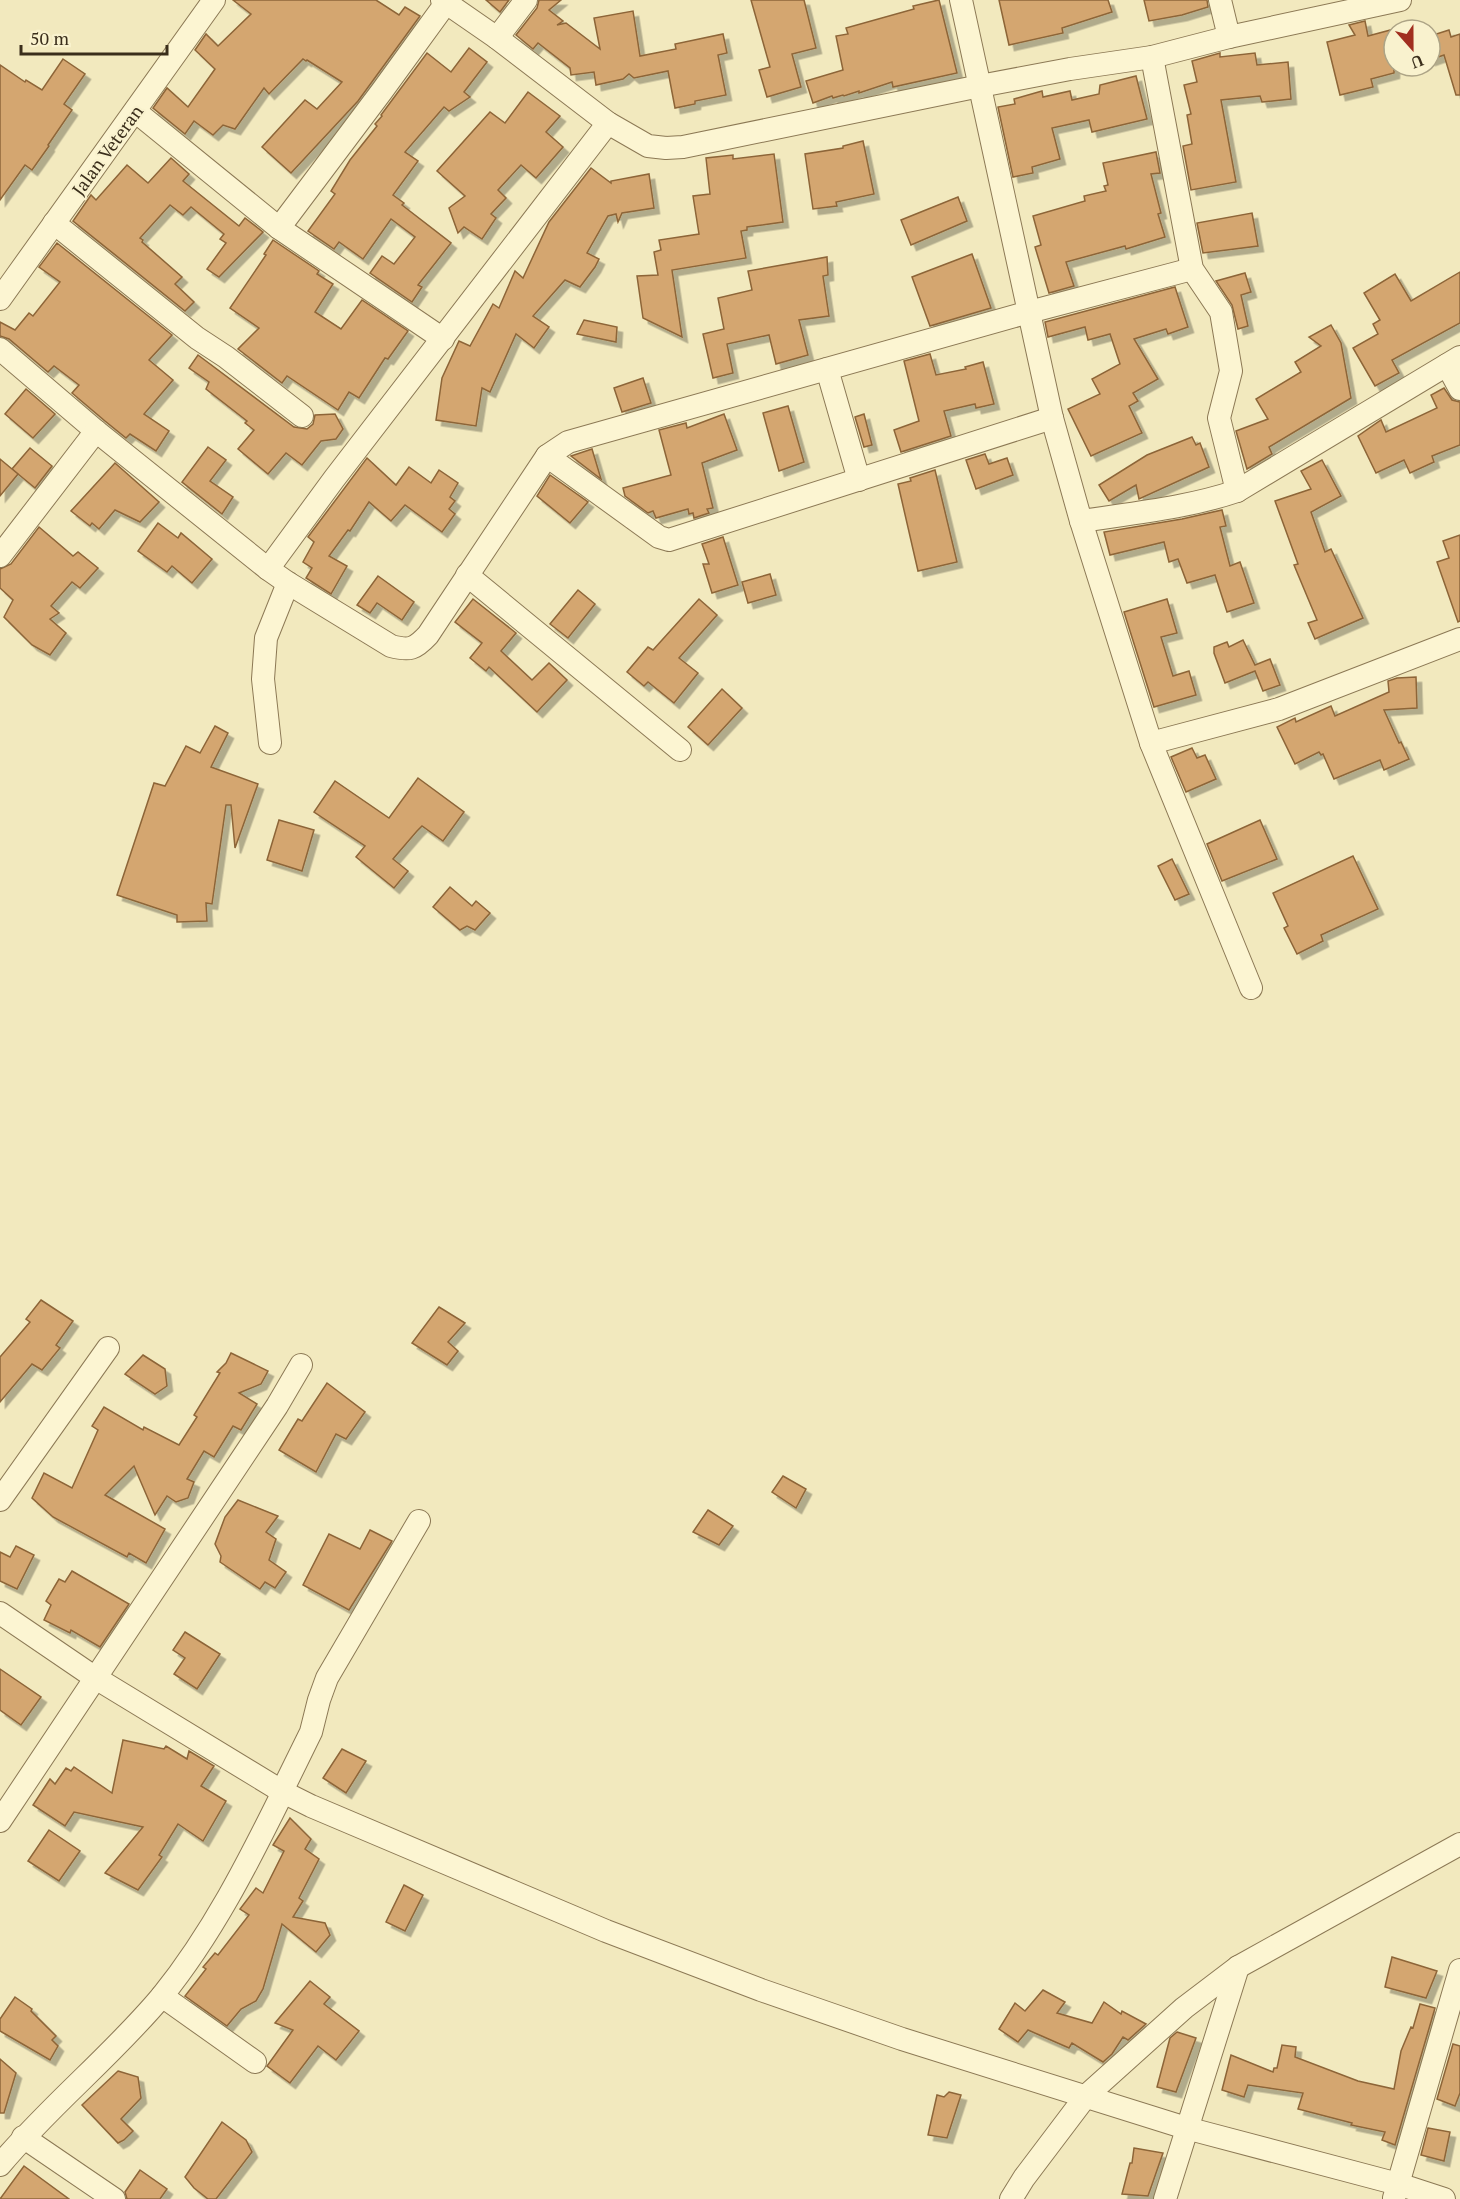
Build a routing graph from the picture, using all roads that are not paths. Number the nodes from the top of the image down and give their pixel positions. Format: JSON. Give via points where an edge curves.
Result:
{"nodes":[{"id":1,"x":214,"y":0,"type":"edge"},
{"id":2,"x":526,"y":0,"type":"edge"},
{"id":3,"x":961,"y":0,"type":"edge"},
{"id":4,"x":1220,"y":0,"type":"edge"},
{"id":5,"x":1400,"y":0,"type":"edge"},
{"id":6,"x":444,"y":1,"type":"edge"},
{"id":7,"x":473,"y":8,"type":"edge"},
{"id":8,"x":1229,"y":36,"type":"junction"},
{"id":9,"x":497,"y":38,"type":"junction"},
{"id":10,"x":1152,"y":57,"type":"junction"},
{"id":11,"x":980,"y":86,"type":"junction"},
{"id":12,"x":135,"y":111,"type":"junction"},
{"id":13,"x":608,"y":123,"type":"junction"},
{"id":14,"x":54,"y":224,"type":"junction"},
{"id":15,"x":279,"y":228,"type":"junction"},
{"id":16,"x":1192,"y":268,"type":"junction"},
{"id":17,"x":0,"y":299,"type":"edge"},
{"id":18,"x":1029,"y":312,"type":"junction"},
{"id":19,"x":443,"y":339,"type":"junction"},
{"id":20,"x":0,"y":349,"type":"edge"},
{"id":21,"x":1454,"y":361,"type":"edge"},
{"id":22,"x":827,"y":369,"type":"junction"},
{"id":23,"x":1460,"y":389,"type":"edge"},
{"id":24,"x":302,"y":416,"type":"dead end"},
{"id":25,"x":1052,"y":418,"type":"junction"},
{"id":26,"x":96,"y":431,"type":"junction"},
{"id":27,"x":547,"y":456,"type":"junction"},
{"id":28,"x":859,"y":480,"type":"junction"},
{"id":29,"x":1237,"y":490,"type":"junction"},
{"id":30,"x":1081,"y":521,"type":"junction"},
{"id":31,"x":0,"y":556,"type":"edge"},
{"id":32,"x":268,"y":568,"type":"junction"},
{"id":33,"x":467,"y":575,"type":"junction"},
{"id":34,"x":288,"y":583,"type":"junction"},
{"id":35,"x":1460,"y":639,"type":"edge"},
{"id":36,"x":270,"y":743,"type":"dead end"},
{"id":37,"x":1151,"y":743,"type":"junction"},
{"id":38,"x":680,"y":750,"type":"dead end"},
{"id":39,"x":1251,"y":988,"type":"dead end"},
{"id":40,"x":108,"y":1348,"type":"dead end"},
{"id":41,"x":301,"y":1365,"type":"dead end"},
{"id":42,"x":0,"y":1500,"type":"edge"},
{"id":43,"x":419,"y":1521,"type":"dead end"},
{"id":44,"x":0,"y":1613,"type":"edge"},
{"id":45,"x":94,"y":1677,"type":"junction"},
{"id":46,"x":282,"y":1792,"type":"junction"},
{"id":47,"x":0,"y":1821,"type":"edge"},
{"id":48,"x":1460,"y":1844,"type":"edge"},
{"id":49,"x":1238,"y":1967,"type":"junction"},
{"id":50,"x":1460,"y":1970,"type":"edge"},
{"id":51,"x":162,"y":1996,"type":"junction"},
{"id":52,"x":255,"y":2062,"type":"dead end"},
{"id":53,"x":1086,"y":2096,"type":"junction"},
{"id":54,"x":1186,"y":2128,"type":"junction"},
{"id":55,"x":23,"y":2138,"type":"junction"},
{"id":56,"x":0,"y":2164,"type":"edge"},
{"id":57,"x":1396,"y":2192,"type":"edge"},
{"id":58,"x":114,"y":2199,"type":"edge"},
{"id":59,"x":1011,"y":2199,"type":"edge"},
{"id":60,"x":1166,"y":2199,"type":"edge"},
{"id":61,"x":1444,"y":2199,"type":"edge"}],
"edges":[{"from":1,"to":12,"type":"street","name":"Jalan Veteran"},
{"from":2,"to":9,"type":"street"},
{"from":3,"to":11,"type":"street"},
{"from":4,"to":8,"type":"street"},
{"from":5,"to":8,"type":"street"},
{"from":6,"to":7,"type":"street"},
{"from":6,"to":15,"type":"street"},
{"from":7,"to":9,"type":"street"},
{"from":8,"to":10,"type":"street"},
{"from":9,"to":13,"type":"street"},
{"from":10,"to":11,"type":"street"},
{"from":10,"to":16,"type":"street"},
{"from":11,"to":13,"type":"street","via":[[682,147],[648,146]]},
{"from":11,"to":18,"type":"street"},
{"from":12,"to":14,"type":"street","name":"Jalan Veteran"},
{"from":12,"to":15,"type":"street"},
{"from":13,"to":19,"type":"street"},
{"from":14,"to":17,"type":"street","name":"Jalan Veteran"},
{"from":14,"to":24,"type":"street","via":[[196,338]]},
{"from":15,"to":19,"type":"street"},
{"from":16,"to":18,"type":"street"},
{"from":16,"to":29,"type":"street","via":[[1221,312],[1231,371],[1220,418]]},
{"from":18,"to":22,"type":"street"},
{"from":18,"to":25,"type":"street"},
{"from":19,"to":32,"type":"street"},
{"from":20,"to":26,"type":"street"},
{"from":21,"to":23,"type":"street"},
{"from":21,"to":29,"type":"street"},
{"from":22,"to":27,"type":"street","via":[[584,436],[568,441]]},
{"from":22,"to":28,"type":"street"},
{"from":25,"to":28,"type":"street"},
{"from":25,"to":30,"type":"street"},
{"from":26,"to":31,"type":"street"},
{"from":26,"to":32,"type":"street"},
{"from":27,"to":28,"type":"street","via":[[669,540]]},
{"from":27,"to":33,"type":"street"},
{"from":29,"to":30,"type":"street","via":[[1214,499]]},
{"from":30,"to":37,"type":"street"},
{"from":32,"to":34,"type":"street"},
{"from":33,"to":34,"type":"street","via":[[428,635],[412,649],[391,646]]},
{"from":33,"to":38,"type":"street"},
{"from":34,"to":36,"type":"street","via":[[266,638],[263,679]]},
{"from":35,"to":37,"type":"street","via":[[1279,709]]},
{"from":37,"to":39,"type":"street"},
{"from":40,"to":42,"type":"street"},
{"from":41,"to":45,"type":"street"},
{"from":43,"to":46,"type":"street","via":[[327,1678],[311,1732]]},
{"from":44,"to":45,"type":"street"},
{"from":45,"to":46,"type":"street"},
{"from":45,"to":47,"type":"street"},
{"from":46,"to":51,"type":"street","via":[[226,1902]]},
{"from":46,"to":53,"type":"street","via":[[606,1931],[761,1990]]},
{"from":48,"to":49,"type":"street"},
{"from":49,"to":53,"type":"street","via":[[1184,2008]]},
{"from":49,"to":54,"type":"street"},
{"from":50,"to":57,"type":"street"},
{"from":51,"to":52,"type":"street"},
{"from":51,"to":55,"type":"street"},
{"from":53,"to":54,"type":"street"},
{"from":53,"to":59,"type":"street"},
{"from":54,"to":57,"type":"street"},
{"from":54,"to":60,"type":"street"},
{"from":55,"to":56,"type":"street"},
{"from":55,"to":58,"type":"street"},
{"from":57,"to":61,"type":"street"}]}
